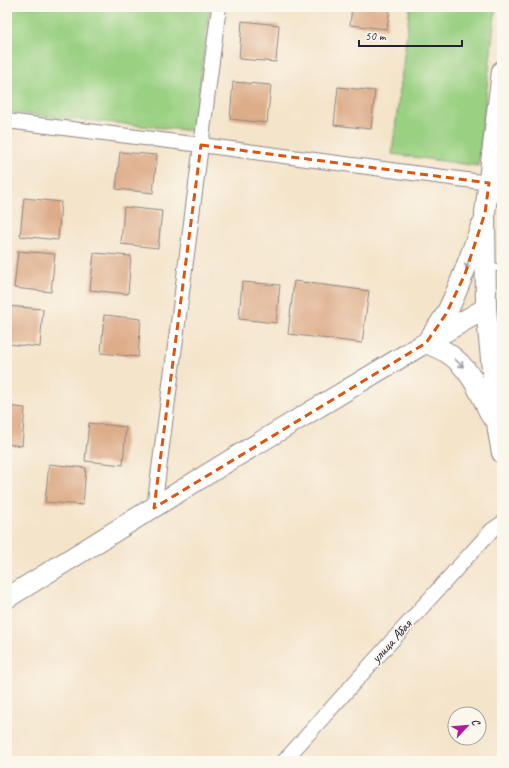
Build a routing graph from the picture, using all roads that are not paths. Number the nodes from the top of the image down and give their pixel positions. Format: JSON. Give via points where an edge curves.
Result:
{"nodes":[{"id":1,"x":219,"y":7,"type":"edge"},
{"id":2,"x":502,"y":71,"type":"edge"},
{"id":3,"x":7,"y":121,"type":"edge"},
{"id":4,"x":201,"y":145,"type":"junction"},
{"id":5,"x":489,"y":183,"type":"junction"},
{"id":6,"x":485,"y":212,"type":"junction"},
{"id":7,"x":494,"y":267,"type":"edge"},
{"id":8,"x":486,"y":308,"type":"junction"},
{"id":9,"x":426,"y":344,"type":"junction"},
{"id":10,"x":498,"y":431,"type":"junction"},
{"id":11,"x":502,"y":454,"type":"edge"},
{"id":12,"x":154,"y":508,"type":"junction"},
{"id":13,"x":502,"y":523,"type":"edge"},
{"id":14,"x":7,"y":598,"type":"edge"},
{"id":15,"x":284,"y":761,"type":"edge"}],
"edges":[{"from":1,"to":4,"type":"street"},
{"from":2,"to":5,"type":"main road"},
{"from":3,"to":4,"type":"street"},
{"from":4,"to":5,"type":"street"},
{"from":4,"to":12,"type":"street"},
{"from":5,"to":6,"type":"main road"},
{"from":6,"to":7,"type":"main road"},
{"from":6,"to":9,"type":"main road","one_way":true,"via":[[456,293],[446,314]]},
{"from":7,"to":8,"type":"main road"},
{"from":8,"to":9,"type":"main road"},
{"from":8,"to":10,"type":"main road"},
{"from":9,"to":10,"type":"main road","one_way":true,"via":[[446,352],[461,364],[482,395]]},
{"from":9,"to":12,"type":"main road"},
{"from":10,"to":11,"type":"main road"},
{"from":12,"to":14,"type":"main road"},
{"from":13,"to":15,"type":"street","name":"улица Абая","via":[[492,530]]}]}
